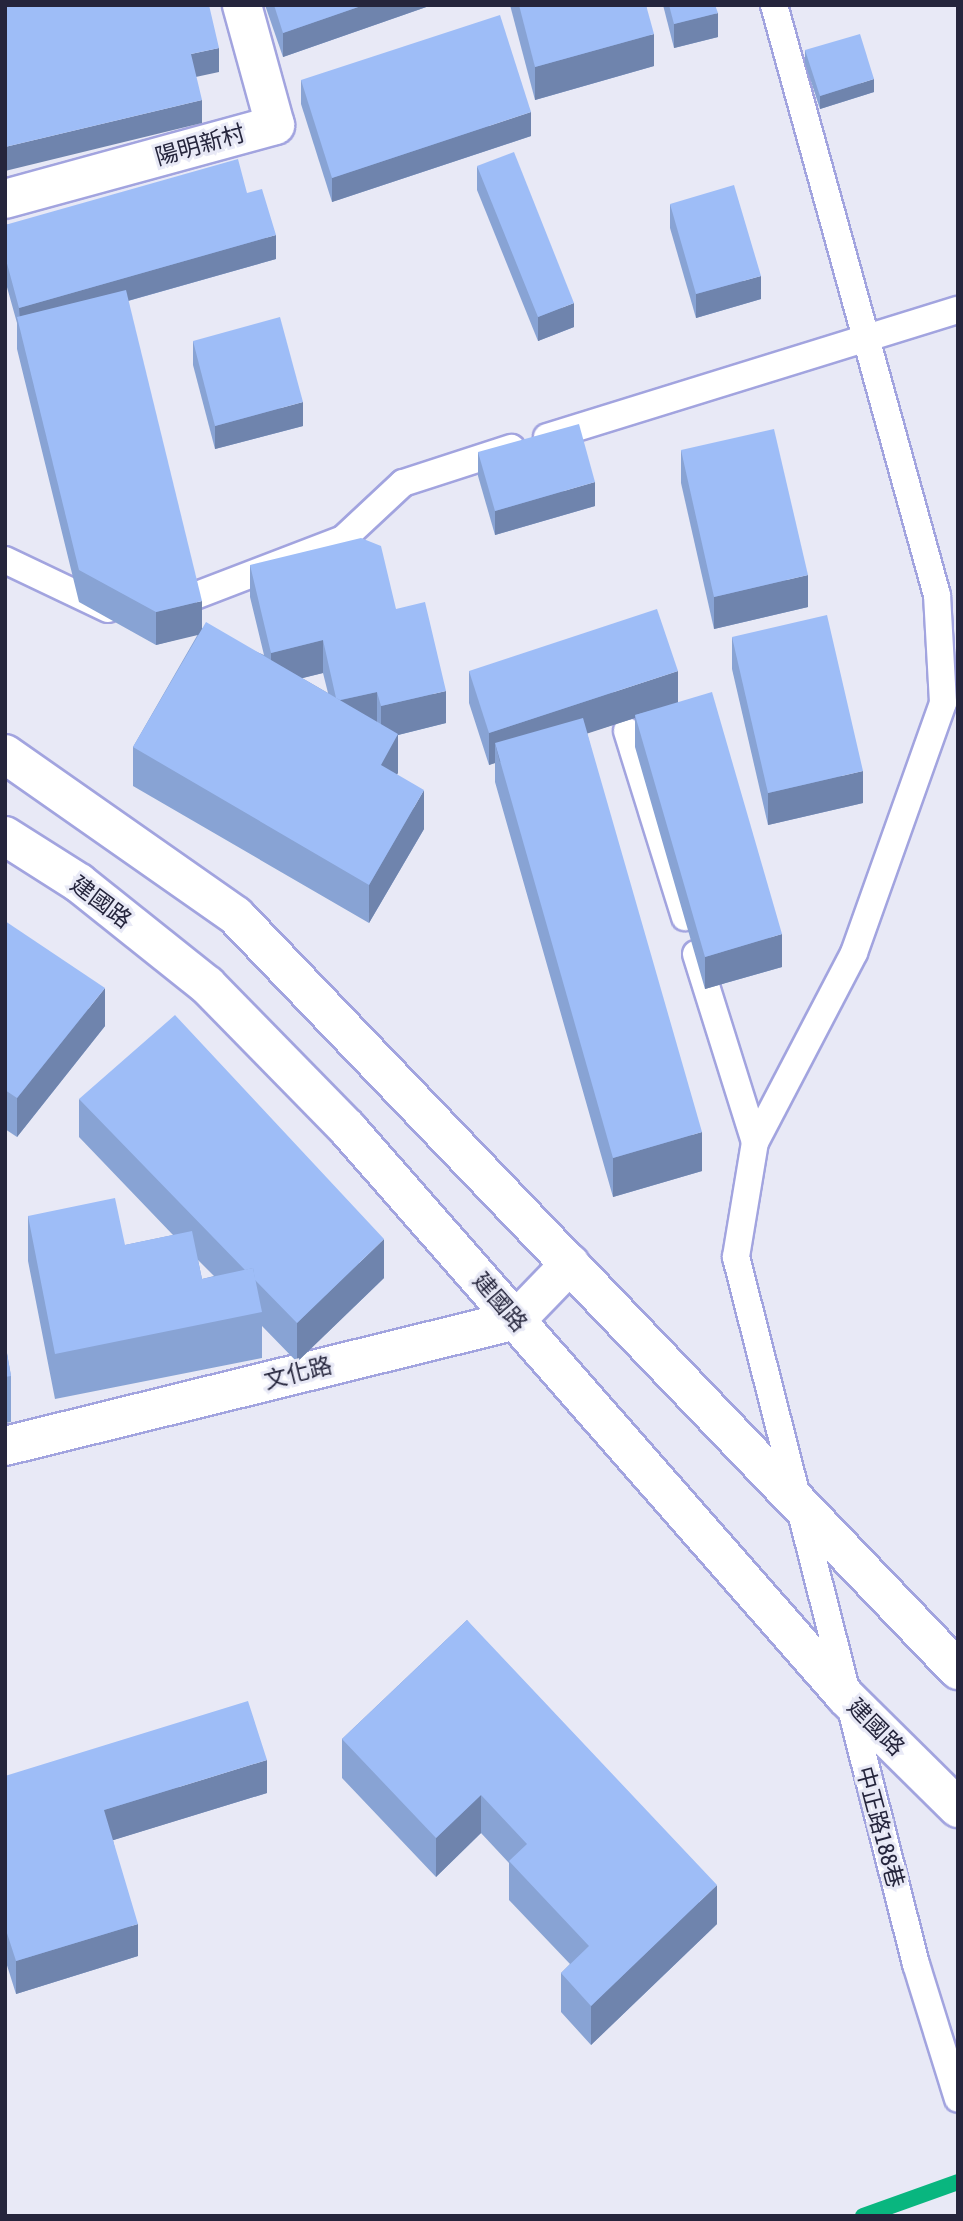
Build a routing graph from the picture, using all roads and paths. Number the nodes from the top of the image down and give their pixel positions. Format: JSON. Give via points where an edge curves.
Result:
{"nodes":[{"id":1,"x":242,"y":5,"type":"edge"},
{"id":2,"x":775,"y":5,"type":"edge"},
{"id":3,"x":5,"y":200,"type":"edge"},
{"id":4,"x":958,"y":310,"type":"edge"},
{"id":5,"x":867,"y":335,"type":"junction"},
{"id":6,"x":5,"y":560,"type":"edge"},
{"id":7,"x":627,"y":731,"type":"dead end"},
{"id":8,"x":5,"y":754,"type":"edge"},
{"id":9,"x":5,"y":836,"type":"edge"},
{"id":10,"x":755,"y":1142,"type":"junction"},
{"id":11,"x":570,"y":1264,"type":"junction"},
{"id":12,"x":516,"y":1320,"type":"junction"},
{"id":13,"x":5,"y":1446,"type":"edge"},
{"id":14,"x":802,"y":1511,"type":"junction"},
{"id":15,"x":958,"y":1670,"type":"edge"},
{"id":16,"x":846,"y":1698,"type":"junction"},
{"id":17,"x":958,"y":1808,"type":"edge"},
{"id":18,"x":958,"y":2099,"type":"edge"}],
"edges":[{"from":1,"to":3,"type":"street","name":"陽明新村","via":[[275,124]]},
{"from":2,"to":5,"type":"lane"},
{"from":4,"to":5,"type":"lane"},
{"from":5,"to":6,"type":"lane","via":[[403,483],[343,539],[137,618]]},
{"from":5,"to":10,"type":"lane","via":[[937,596],[943,703],[854,953]]},
{"from":7,"to":10,"type":"lane"},
{"from":8,"to":11,"type":"street","via":[[236,916]]},
{"from":9,"to":12,"type":"street","name":"建國路","via":[[79,883],[207,985],[347,1128]]},
{"from":10,"to":14,"type":"lane","name":"中正路188巷","via":[[736,1256]]},
{"from":11,"to":12,"type":"street"},
{"from":11,"to":14,"type":"street"},
{"from":12,"to":13,"type":"street","name":"文化路"},
{"from":12,"to":16,"type":"street","name":"建國路"},
{"from":14,"to":15,"type":"street"},
{"from":14,"to":16,"type":"lane","name":"中正路188巷"},
{"from":16,"to":17,"type":"street","name":"建國路"},
{"from":16,"to":18,"type":"lane","name":"中正路188巷","via":[[916,1964]]}]}
